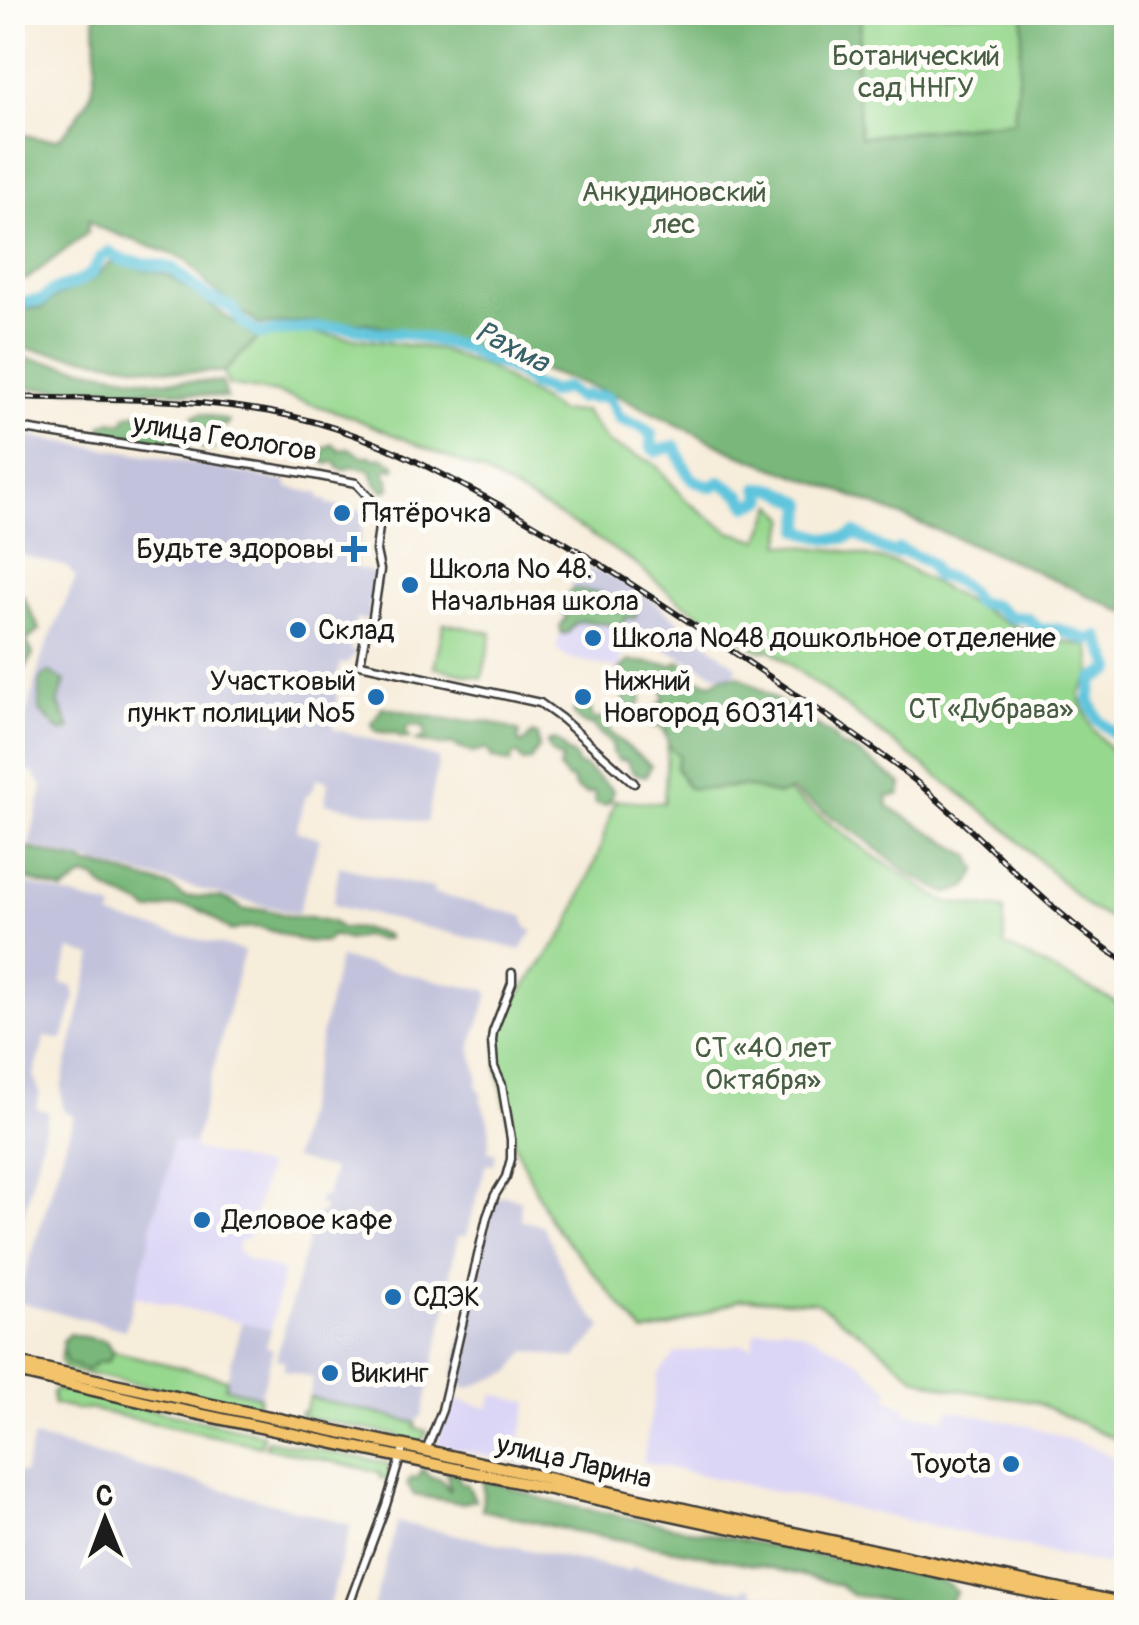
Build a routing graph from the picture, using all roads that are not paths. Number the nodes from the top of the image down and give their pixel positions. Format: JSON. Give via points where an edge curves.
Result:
{"nodes":[{"id":1,"x":12,"y":427,"type":"edge"},
{"id":2,"x":634,"y":782,"type":"dead end"},
{"id":3,"x":512,"y":973,"type":"dead end"},
{"id":4,"x":12,"y":1362,"type":"edge"},
{"id":5,"x":12,"y":1371,"type":"edge"},
{"id":6,"x":402,"y":1451,"type":"junction"},
{"id":7,"x":428,"y":1451,"type":"junction"},
{"id":8,"x":1126,"y":1604,"type":"edge"},
{"id":9,"x":346,"y":1612,"type":"edge"},
{"id":10,"x":1126,"y":1612,"type":"edge"}],
"edges":[{"from":1,"to":2,"type":"street","name":"улица Геологов","via":[[351,482],[376,506],[379,527],[380,570],[360,664],[540,704]]},
{"from":3,"to":7,"type":"street","via":[[492,1032],[511,1139],[509,1169],[487,1217]]},
{"from":4,"to":6,"type":"main road","name":"улица Ларина"},
{"from":5,"to":6,"type":"main road","name":"улица Ларина"},
{"from":6,"to":7,"type":"main road","name":"улица Ларина"},
{"from":6,"to":9,"type":"street"},
{"from":6,"to":10,"type":"main road","name":"улица Ларина"},
{"from":7,"to":8,"type":"main road","name":"улица Ларина"}]}
